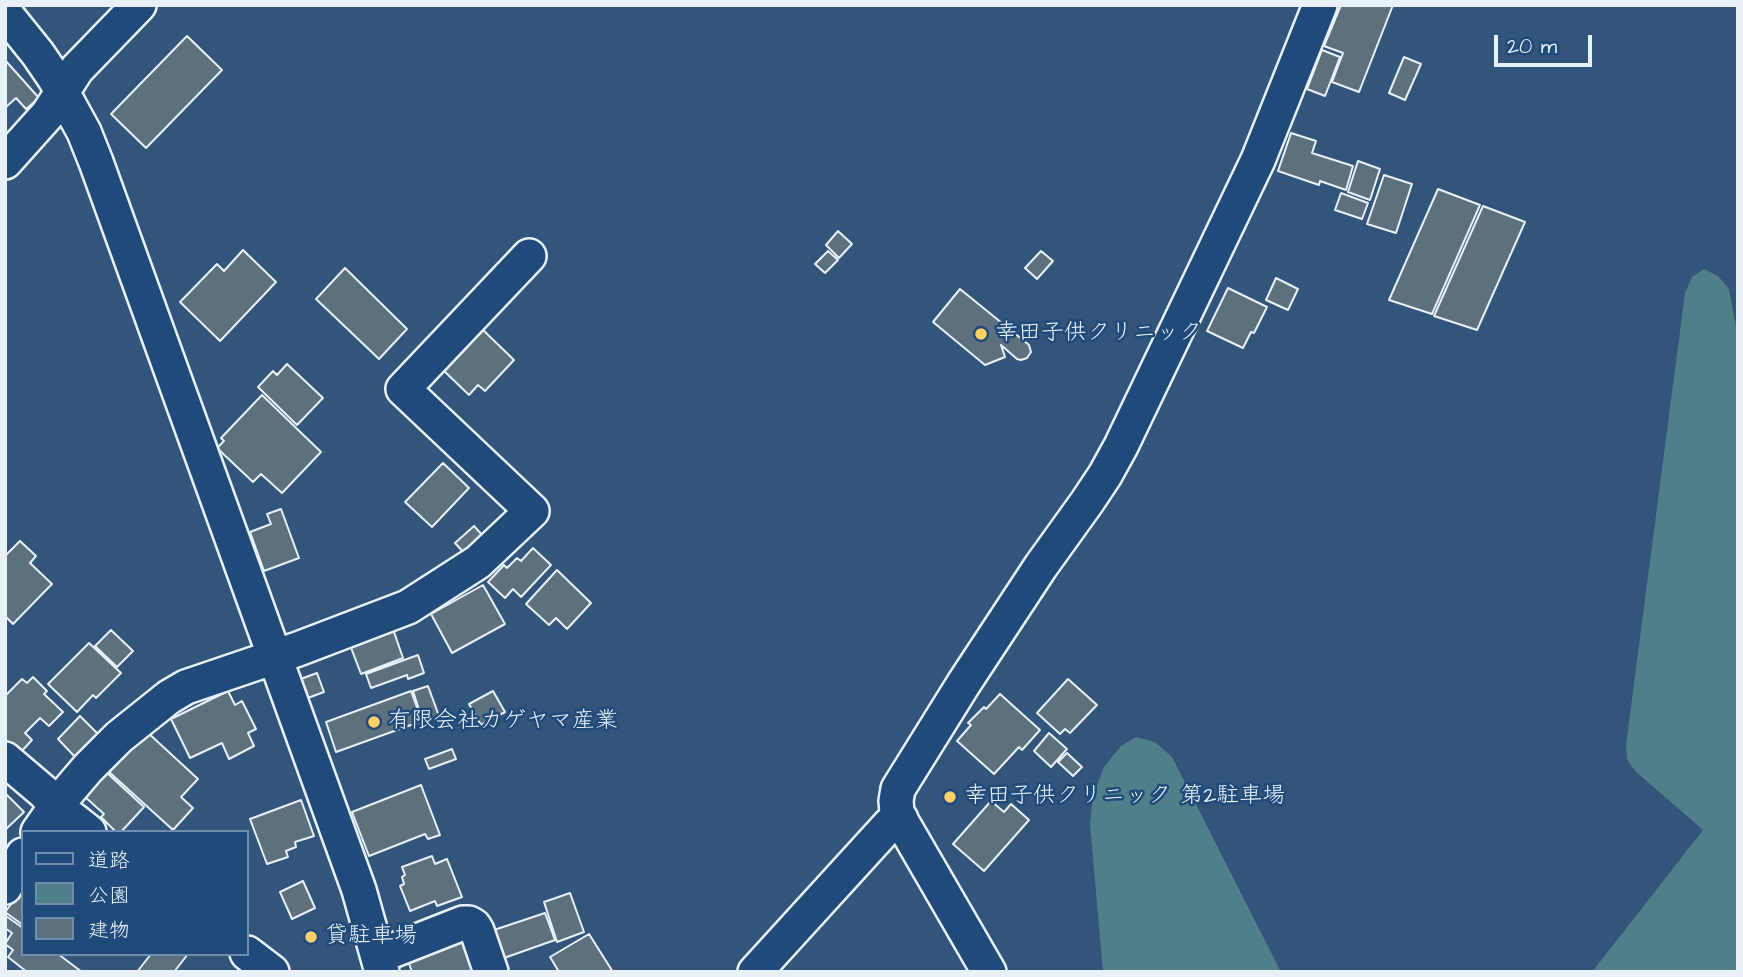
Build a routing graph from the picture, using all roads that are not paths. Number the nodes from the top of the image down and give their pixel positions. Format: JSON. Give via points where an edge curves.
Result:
{"nodes":[{"id":1,"x":139,"y":5,"type":"edge"},
{"id":2,"x":1320,"y":5,"type":"edge"},
{"id":3,"x":5,"y":13,"type":"edge"},
{"id":4,"x":62,"y":91,"type":"junction"},
{"id":5,"x":5,"y":162,"type":"edge"},
{"id":6,"x":529,"y":256,"type":"dead end"},
{"id":7,"x":275,"y":656,"type":"junction"},
{"id":8,"x":5,"y":759,"type":"edge"},
{"id":9,"x":47,"y":819,"type":"edge"},
{"id":10,"x":901,"y":819,"type":"junction"},
{"id":11,"x":83,"y":830,"type":"edge"},
{"id":12,"x":21,"y":859,"type":"edge"},
{"id":13,"x":5,"y":887,"type":"edge"},
{"id":14,"x":248,"y":954,"type":"edge"},
{"id":15,"x":381,"y":964,"type":"edge"},
{"id":16,"x":272,"y":972,"type":"edge"},
{"id":17,"x":491,"y":972,"type":"edge"},
{"id":18,"x":755,"y":972,"type":"edge"},
{"id":19,"x":989,"y":972,"type":"edge"}],
"edges":[{"from":1,"to":4,"type":"street"},
{"from":2,"to":10,"type":"street","via":[[1258,160],[1121,446],[898,789]]},
{"from":3,"to":4,"type":"street"},
{"from":4,"to":5,"type":"street"},
{"from":4,"to":7,"type":"street","via":[[96,162]]},
{"from":6,"to":7,"type":"street","via":[[403,389],[531,511],[478,562],[415,603]]},
{"from":7,"to":9,"type":"street","via":[[169,696],[88,768]]},
{"from":7,"to":15,"type":"street"},
{"from":8,"to":9,"type":"street","via":[[45,793]]},
{"from":9,"to":11,"type":"street"},
{"from":10,"to":18,"type":"street","via":[[890,824]]},
{"from":10,"to":19,"type":"street"},
{"from":12,"to":13,"type":"street"},
{"from":14,"to":16,"type":"street"},
{"from":15,"to":17,"type":"street","via":[[469,923],[478,931]]}]}
